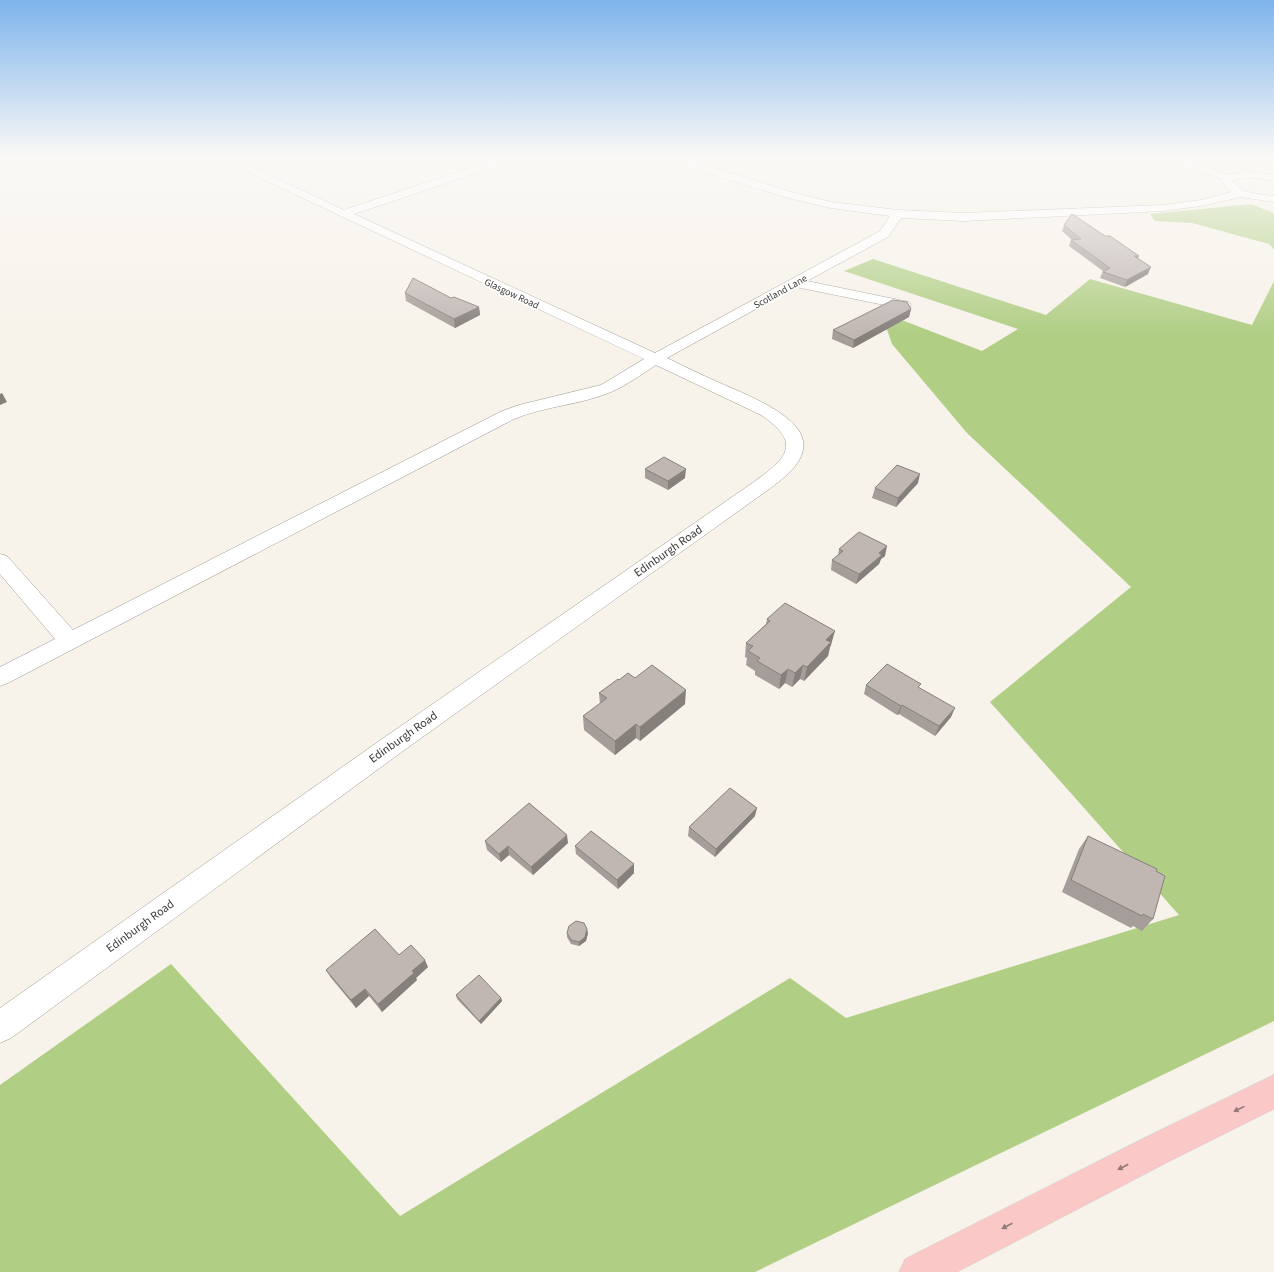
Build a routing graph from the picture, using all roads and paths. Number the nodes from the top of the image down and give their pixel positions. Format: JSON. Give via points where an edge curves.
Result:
{"nodes":[{"id":1,"x":346,"y":215,"type":"edge"},
{"id":2,"x":897,"y":215,"type":"edge"},
{"id":3,"x":928,"y":215,"type":"edge"},
{"id":4,"x":1000,"y":215,"type":"edge"},
{"id":5,"x":794,"y":283,"type":"junction"},
{"id":6,"x":904,"y":305,"type":"edge"},
{"id":7,"x":656,"y":359,"type":"junction"},
{"id":8,"x":796,"y":441,"type":"joint"},
{"id":9,"x":0,"y":561,"type":"edge"},
{"id":10,"x":70,"y":641,"type":"junction"},
{"id":11,"x":0,"y":677,"type":"edge"},
{"id":12,"x":0,"y":1027,"type":"edge"},
{"id":13,"x":1274,"y":1092,"type":"edge"},
{"id":14,"x":918,"y":1272,"type":"edge"}],
"edges":[{"from":1,"to":7,"type":"street","name":"Glasgow Road"},
{"from":2,"to":5,"type":"street","name":"Scotland Lane","via":[[884,234]]},
{"from":3,"to":4,"type":"street"},
{"from":5,"to":6,"type":"street"},
{"from":5,"to":7,"type":"street","name":"Scotland Lane"},
{"from":7,"to":8,"type":"street","name":"Glasgow Road","via":[[768,412],[787,426]]},
{"from":7,"to":10,"type":"street","name":"Scotland Lane","via":[[607,388],[508,414]]},
{"from":8,"to":12,"type":"street","name":"Edinburgh Road","via":[[790,459],[758,488],[394,744]]},
{"from":9,"to":10,"type":"street"},
{"from":10,"to":11,"type":"street","name":"Scotland Lane"},
{"from":13,"to":14,"type":"highway","one_way":true}]}
